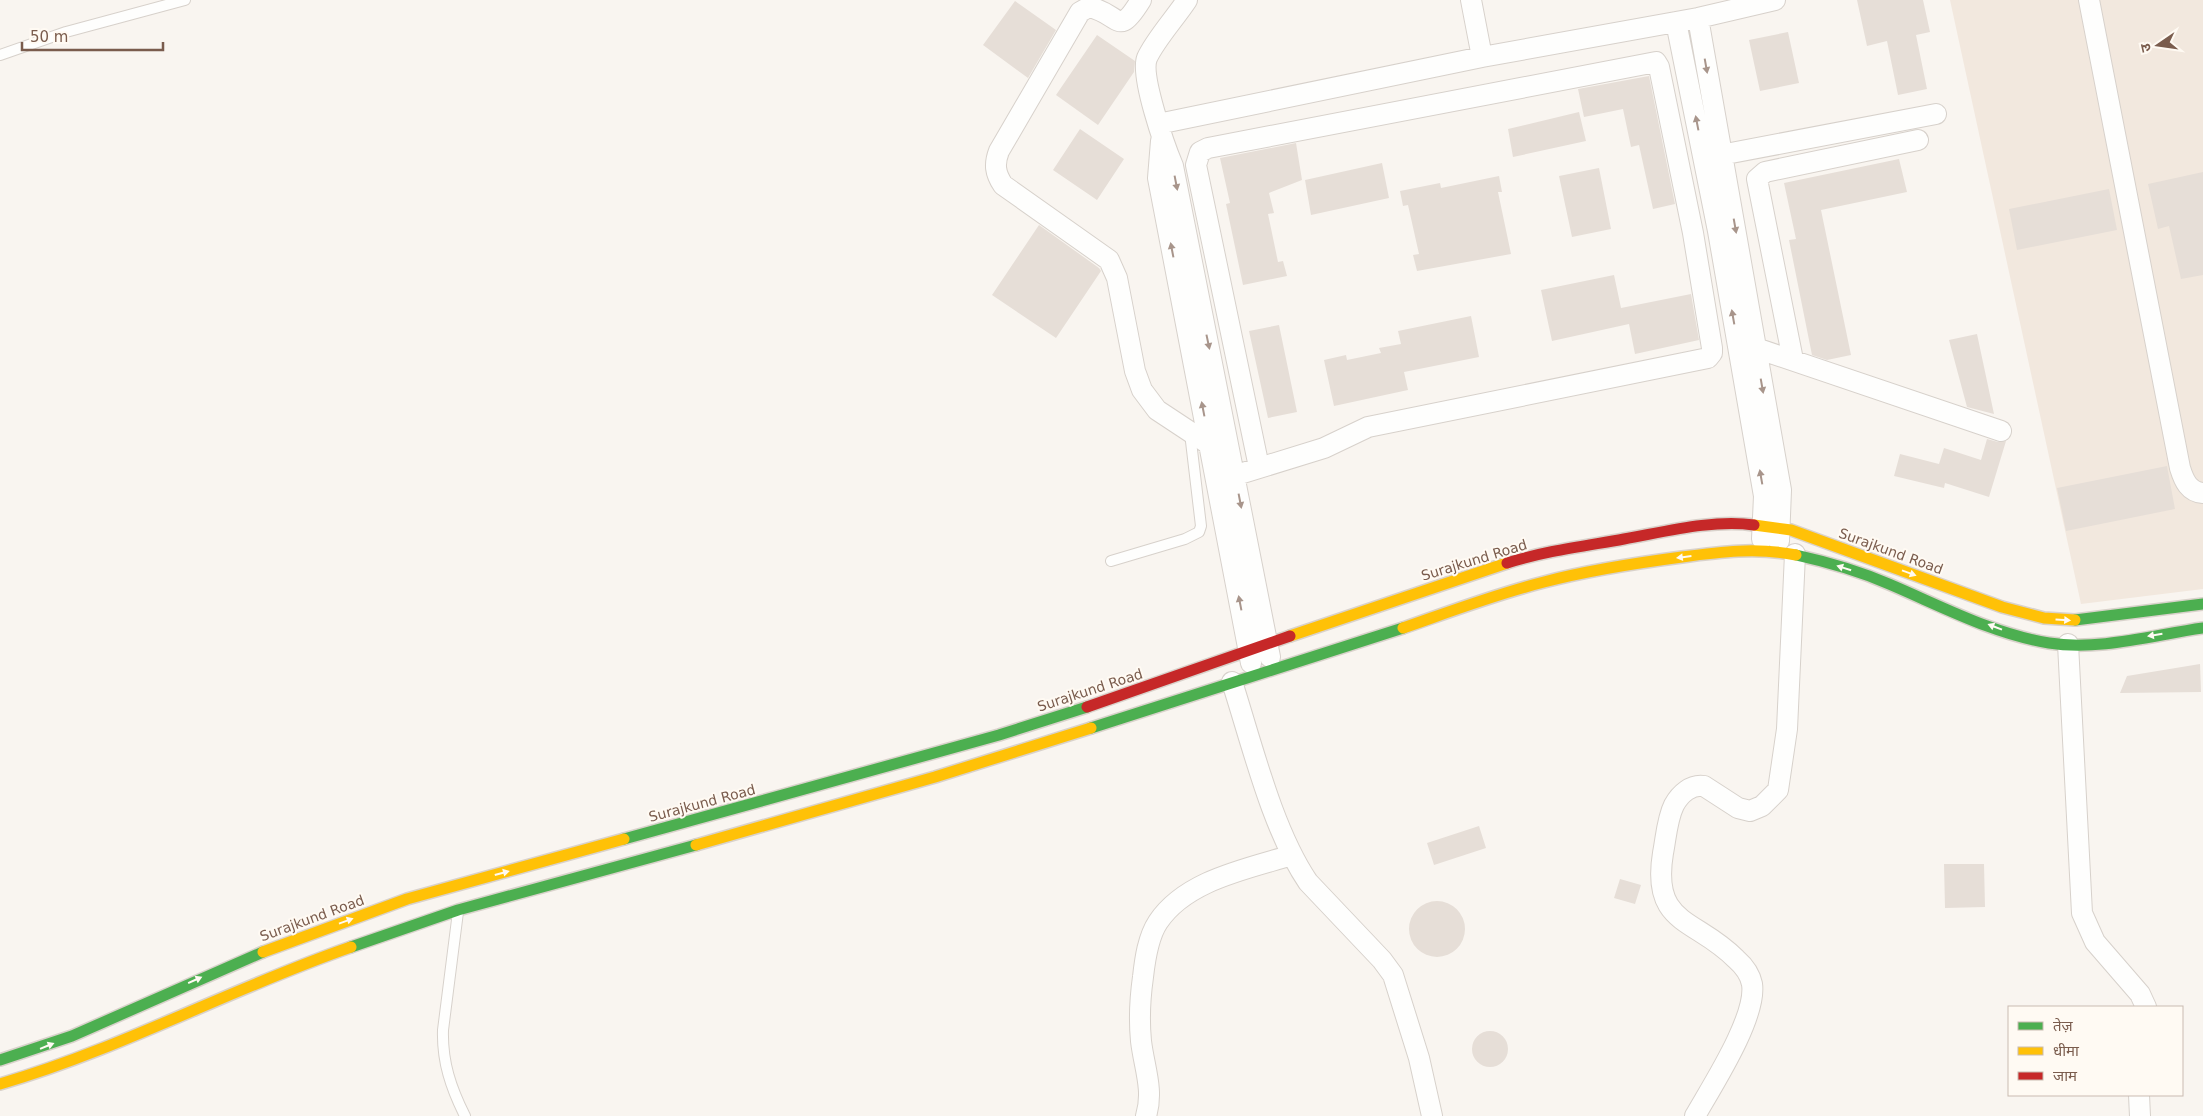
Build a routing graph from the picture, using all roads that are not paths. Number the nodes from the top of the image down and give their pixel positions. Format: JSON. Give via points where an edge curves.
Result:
{"nodes":[{"id":1,"x":185,"y":0,"type":"edge"},
{"id":2,"x":1141,"y":0,"type":"edge"},
{"id":3,"x":1187,"y":0,"type":"edge"},
{"id":4,"x":1471,"y":0,"type":"edge"},
{"id":5,"x":1775,"y":0,"type":"edge"},
{"id":6,"x":2089,"y":0,"type":"edge"},
{"id":7,"x":1698,"y":18,"type":"junction"},
{"id":8,"x":1676,"y":22,"type":"junction"},
{"id":9,"x":0,"y":55,"type":"edge"},
{"id":10,"x":1482,"y":57,"type":"junction"},
{"id":11,"x":1936,"y":114,"type":"dead end"},
{"id":12,"x":1159,"y":130,"type":"junction"},
{"id":13,"x":1918,"y":140,"type":"dead end"},
{"id":14,"x":1713,"y":156,"type":"junction"},
{"id":15,"x":1759,"y":195,"type":"junction"},
{"id":16,"x":1730,"y":201,"type":"junction"},
{"id":17,"x":1718,"y":231,"type":"junction"},
{"id":18,"x":1693,"y":233,"type":"junction"},
{"id":19,"x":1746,"y":345,"type":"junction"},
{"id":20,"x":1793,"y":360,"type":"junction"},
{"id":21,"x":2001,"y":431,"type":"dead end"},
{"id":22,"x":1190,"y":432,"type":"junction"},
{"id":23,"x":1210,"y":444,"type":"junction"},
{"id":24,"x":1259,"y":467,"type":"junction"},
{"id":25,"x":1226,"y":478,"type":"junction"},
{"id":26,"x":2203,"y":493,"type":"edge"},
{"id":27,"x":1771,"y":526,"type":"junction"},
{"id":28,"x":1778,"y":553,"type":"junction"},
{"id":29,"x":1111,"y":561,"type":"dead end"},
{"id":30,"x":2203,"y":604,"type":"edge"},
{"id":31,"x":2203,"y":628,"type":"edge"},
{"id":32,"x":2068,"y":644,"type":"junction"},
{"id":33,"x":1258,"y":649,"type":"junction"},
{"id":34,"x":1264,"y":673,"type":"junction"},
{"id":35,"x":1232,"y":682,"type":"junction"},
{"id":36,"x":1292,"y":855,"type":"junction"},
{"id":37,"x":458,"y":910,"type":"junction"},
{"id":38,"x":2146,"y":1006,"type":"edge"},
{"id":39,"x":0,"y":1060,"type":"edge"},
{"id":40,"x":0,"y":1084,"type":"edge"},
{"id":41,"x":2139,"y":1096,"type":"edge"},
{"id":42,"x":464,"y":1116,"type":"edge"},
{"id":43,"x":1146,"y":1116,"type":"edge"},
{"id":44,"x":1432,"y":1116,"type":"edge"},
{"id":45,"x":1696,"y":1116,"type":"edge"},
{"id":46,"x":2140,"y":1116,"type":"edge"}],
"edges":[{"from":1,"to":9,"type":"lane","via":[[66,32]]},
{"from":2,"to":22,"type":"street","via":[[1130,19],[1125,21],[1089,7],[1080,12],[999,151],[996,172],[1003,185],[1109,260],[1117,278],[1135,371],[1142,390],[1157,410]]},
{"from":3,"to":12,"type":"street","via":[[1146,63]]},
{"from":4,"to":10,"type":"street"},
{"from":5,"to":7,"type":"street"},
{"from":6,"to":26,"type":"street","via":[[2180,468],[2188,486]]},
{"from":7,"to":8,"type":"street"},
{"from":7,"to":14,"type":"street","one_way":true},
{"from":8,"to":10,"type":"street"},
{"from":14,"to":8,"type":"street","one_way":true},
{"from":10,"to":12,"type":"street"},
{"from":11,"to":14,"type":"street"},
{"from":23,"to":12,"type":"street","one_way":true,"via":[[1158,178]]},
{"from":12,"to":25,"type":"street","one_way":true,"via":[[1172,166]]},
{"from":13,"to":15,"type":"street","via":[[1765,172],[1757,179]]},
{"from":14,"to":16,"type":"street"},
{"from":14,"to":17,"type":"street"},
{"from":15,"to":16,"type":"street"},
{"from":15,"to":20,"type":"street"},
{"from":16,"to":19,"type":"street","one_way":true},
{"from":17,"to":18,"type":"street"},
{"from":19,"to":17,"type":"street","one_way":true},
{"from":18,"to":24,"type":"street","via":[[1712,348],[1708,358],[1368,427],[1324,448]]},
{"from":18,"to":24,"type":"street","via":[[1659,68],[1654,62],[1200,152],[1196,165]]},
{"from":19,"to":20,"type":"street"},
{"from":19,"to":27,"type":"street","via":[[1764,496]]},
{"from":20,"to":21,"type":"street"},
{"from":22,"to":23,"type":"street"},
{"from":22,"to":29,"type":"lane","via":[[1201,526],[1199,532]]},
{"from":23,"to":25,"type":"street"},
{"from":24,"to":25,"type":"street"},
{"from":25,"to":33,"type":"street"},
{"from":27,"to":28,"type":"street"},
{"from":27,"to":30,"type":"main road","name":"Surajkund Road","one_way":true,"via":[[2022,614],[2083,620]]},
{"from":27,"to":33,"type":"main road","name":"Surajkund Road","via":[[1740,523],[1680,529],[1511,562]]},
{"from":32,"to":28,"type":"main road","one_way":true,"via":[[2014,634],[1873,578]]},
{"from":28,"to":34,"type":"main road","one_way":true,"via":[[1735,551],[1642,562],[1543,582]]},
{"from":28,"to":45,"type":"street","via":[[1787,729],[1778,790],[1762,806],[1750,811],[1738,808],[1704,786],[1692,788],[1679,798],[1674,807],[1660,870],[1660,885],[1667,904],[1675,914],[1727,950],[1748,972],[1752,987],[1750,1007],[1741,1030]]},
{"from":31,"to":32,"type":"main road","one_way":true,"via":[[2093,644]]},
{"from":32,"to":38,"type":"street","via":[[2082,913],[2095,942],[2140,994]]},
{"from":33,"to":34,"type":"street"},
{"from":39,"to":33,"type":"main road","name":"Surajkund Road","one_way":true,"via":[[42,1048],[227,967],[407,900],[999,735]]},
{"from":34,"to":35,"type":"main road"},
{"from":35,"to":36,"type":"street","via":[[1261,774]]},
{"from":35,"to":37,"type":"main road","via":[[935,777]]},
{"from":36,"to":43,"type":"street","via":[[1235,872],[1204,886],[1175,903],[1157,923],[1144,965],[1140,994],[1141,1041],[1151,1094]]},
{"from":36,"to":44,"type":"street","via":[[1308,882],[1393,975],[1420,1058]]},
{"from":37,"to":40,"type":"main road","via":[[291,970],[52,1069]]},
{"from":37,"to":42,"type":"lane","via":[[442,1047],[448,1078]]},
{"from":41,"to":46,"type":"street"}]}
